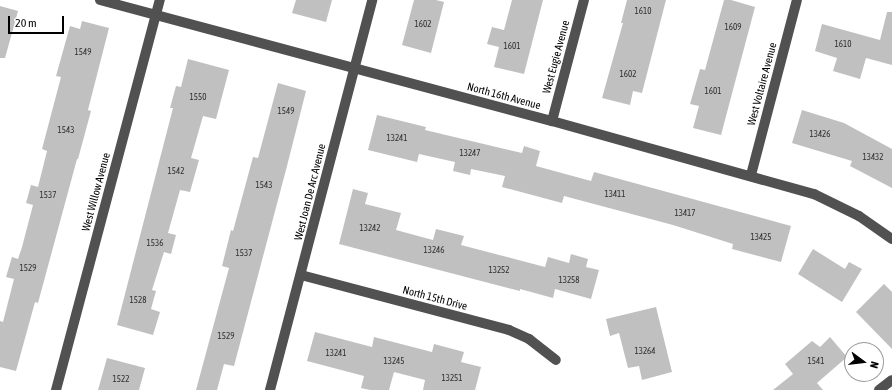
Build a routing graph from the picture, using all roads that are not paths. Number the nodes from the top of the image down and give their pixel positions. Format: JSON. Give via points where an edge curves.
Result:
{"nodes":[{"id":1,"x":100,"y":0,"type":"edge"},
{"id":2,"x":160,"y":0,"type":"edge"},
{"id":3,"x":372,"y":0,"type":"edge"},
{"id":4,"x":584,"y":0,"type":"edge"},
{"id":5,"x":797,"y":0,"type":"edge"},
{"id":6,"x":156,"y":15,"type":"junction"},
{"id":7,"x":354,"y":68,"type":"junction"},
{"id":8,"x":552,"y":121,"type":"junction"},
{"id":9,"x":750,"y":175,"type":"junction"},
{"id":10,"x":892,"y":239,"type":"edge"},
{"id":11,"x":301,"y":275,"type":"junction"},
{"id":12,"x":556,"y":360,"type":"dead end"},
{"id":13,"x":892,"y":380,"type":"edge"},
{"id":14,"x":56,"y":390,"type":"edge"},
{"id":15,"x":270,"y":390,"type":"edge"},
{"id":16,"x":879,"y":390,"type":"edge"}],
"edges":[{"from":1,"to":6,"type":"street","name":"North 16th Avenue"},
{"from":2,"to":6,"type":"street","name":"West Willow Avenue"},
{"from":3,"to":7,"type":"street","name":"West Joan De Arc Avenue"},
{"from":4,"to":8,"type":"street","name":"West Eugie Avenue"},
{"from":5,"to":9,"type":"street","name":"West Voltaire Avenue"},
{"from":6,"to":7,"type":"street","name":"North 16th Avenue"},
{"from":6,"to":14,"type":"street","name":"West Willow Avenue"},
{"from":7,"to":8,"type":"street","name":"North 16th Avenue"},
{"from":7,"to":11,"type":"street","name":"West Joan De Arc Avenue"},
{"from":8,"to":9,"type":"street","name":"North 16th Avenue"},
{"from":9,"to":10,"type":"street","name":"North 16th Avenue","via":[[814,194],[834,203],[859,216]]},
{"from":11,"to":12,"type":"street","name":"North 15th Drive","via":[[509,330],[529,339]]},
{"from":11,"to":15,"type":"street","name":"West Joan De Arc Avenue"},
{"from":13,"to":16,"type":"street"}]}
